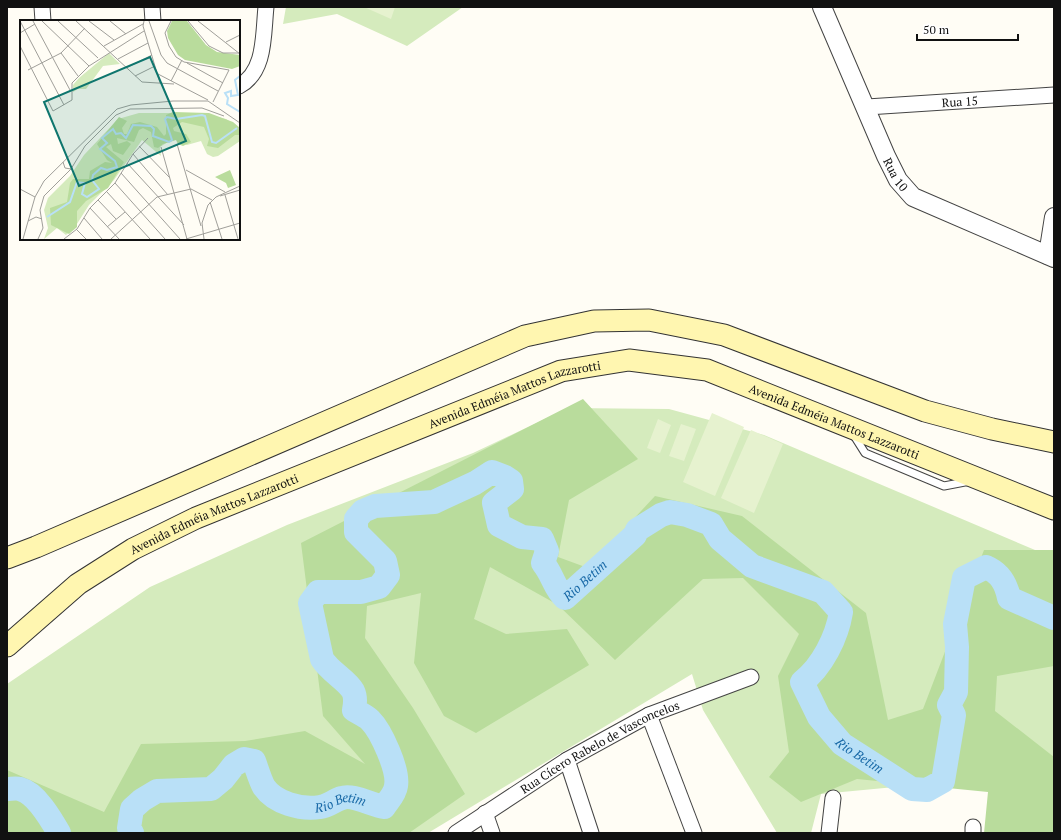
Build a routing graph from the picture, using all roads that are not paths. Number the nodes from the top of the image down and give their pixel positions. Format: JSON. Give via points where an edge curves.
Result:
{"nodes":[{"id":1,"x":42,"y":7,"type":"edge"},
{"id":2,"x":152,"y":7,"type":"edge"},
{"id":3,"x":266,"y":7,"type":"edge"},
{"id":4,"x":822,"y":7,"type":"edge"},
{"id":5,"x":43,"y":20,"type":"edge"},
{"id":6,"x":153,"y":20,"type":"edge"},
{"id":7,"x":240,"y":86,"type":"edge"},
{"id":8,"x":1054,"y":95,"type":"edge"},
{"id":9,"x":867,"y":107,"type":"junction"},
{"id":10,"x":1054,"y":217,"type":"edge"},
{"id":11,"x":1051,"y":256,"type":"edge"},
{"id":12,"x":1054,"y":442,"type":"edge"},
{"id":13,"x":1054,"y":509,"type":"edge"},
{"id":14,"x":7,"y":558,"type":"edge"},
{"id":15,"x":7,"y":646,"type":"edge"},
{"id":16,"x":751,"y":677,"type":"dead end"},
{"id":17,"x":649,"y":715,"type":"junction"},
{"id":18,"x":567,"y":760,"type":"junction"},
{"id":19,"x":833,"y":798,"type":"dead end"},
{"id":20,"x":485,"y":813,"type":"junction"},
{"id":21,"x":456,"y":833,"type":"edge"},
{"id":22,"x":492,"y":833,"type":"edge"},
{"id":23,"x":591,"y":833,"type":"edge"},
{"id":24,"x":694,"y":833,"type":"edge"},
{"id":25,"x":829,"y":833,"type":"edge"}],
"edges":[{"from":1,"to":5,"type":"street"},
{"from":2,"to":6,"type":"street"},
{"from":3,"to":7,"type":"street","via":[[261,58],[249,81]]},
{"from":4,"to":9,"type":"street","name":"Rua 10"},
{"from":8,"to":9,"type":"street","name":"Rua 15"},
{"from":9,"to":11,"type":"street","name":"Rua 10","via":[[898,180],[913,198]]},
{"from":10,"to":11,"type":"street"},
{"from":12,"to":14,"type":"main road","via":[[925,411],[724,335],[649,320],[594,321],[525,336]]},
{"from":13,"to":15,"type":"main road","name":"Avenida Edméia Mattos Lazzarotti","via":[[707,370],[629,360],[561,371],[196,518],[140,546],[78,584]]},
{"from":16,"to":17,"type":"street","name":"Rua Cícero Rabelo de Vasconcelos"},
{"from":17,"to":18,"type":"street","name":"Rua Cícero Rabelo de Vasconcelos"},
{"from":17,"to":24,"type":"street"},
{"from":18,"to":20,"type":"street","name":"Rua Cícero Rabelo de Vasconcelos"},
{"from":18,"to":23,"type":"street"},
{"from":19,"to":25,"type":"street"},
{"from":20,"to":21,"type":"street","name":"Rua Cícero Rabelo de Vasconcelos"},
{"from":20,"to":22,"type":"street"}]}
